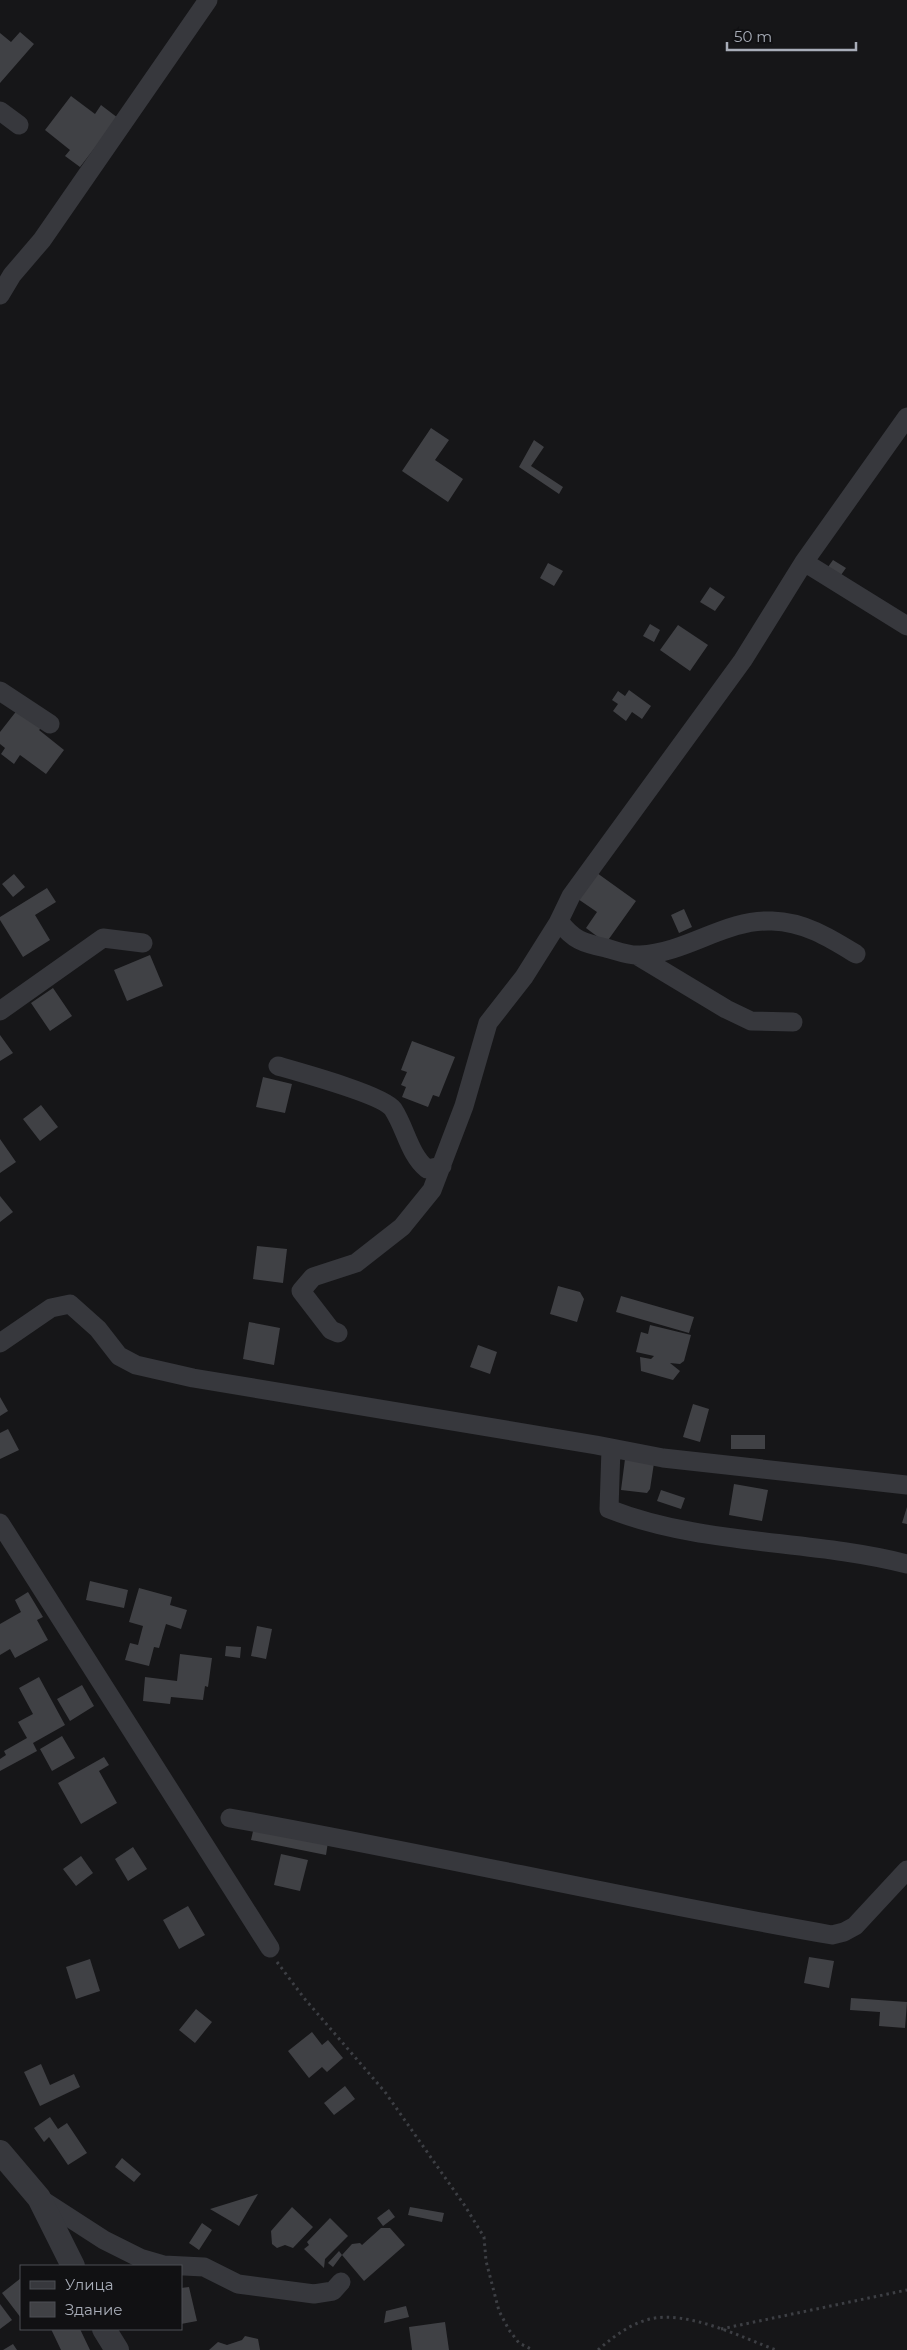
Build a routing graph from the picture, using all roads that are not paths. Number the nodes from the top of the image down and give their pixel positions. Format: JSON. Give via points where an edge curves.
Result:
{"nodes":[{"id":1,"x":208,"y":0,"type":"edge"},
{"id":2,"x":0,"y":111,"type":"edge"},
{"id":3,"x":19,"y":125,"type":"dead end"},
{"id":4,"x":0,"y":295,"type":"edge"},
{"id":5,"x":907,"y":417,"type":"edge"},
{"id":6,"x":804,"y":562,"type":"junction"},
{"id":7,"x":907,"y":626,"type":"edge"},
{"id":8,"x":0,"y":691,"type":"edge"},
{"id":9,"x":50,"y":724,"type":"dead end"},
{"id":10,"x":559,"y":921,"type":"junction"},
{"id":11,"x":143,"y":943,"type":"dead end"},
{"id":12,"x":856,"y":954,"type":"dead end"},
{"id":13,"x":638,"y":956,"type":"junction"},
{"id":14,"x":0,"y":1011,"type":"edge"},
{"id":15,"x":793,"y":1022,"type":"dead end"},
{"id":16,"x":278,"y":1066,"type":"dead end"},
{"id":17,"x":442,"y":1166,"type":"junction"},
{"id":18,"x":338,"y":1333,"type":"dead end"},
{"id":19,"x":0,"y":1343,"type":"edge"},
{"id":20,"x":611,"y":1448,"type":"junction"},
{"id":21,"x":907,"y":1485,"type":"edge"},
{"id":22,"x":0,"y":1522,"type":"edge"},
{"id":23,"x":907,"y":1564,"type":"edge"},
{"id":24,"x":230,"y":1818,"type":"dead end"},
{"id":25,"x":907,"y":1870,"type":"edge"},
{"id":26,"x":270,"y":1948,"type":"road end"},
{"id":27,"x":0,"y":2152,"type":"edge"},
{"id":28,"x":40,"y":2198,"type":"junction"},
{"id":29,"x":73,"y":2265,"type":"edge"},
{"id":30,"x":164,"y":2265,"type":"edge"},
{"id":31,"x":182,"y":2266,"type":"edge"},
{"id":32,"x":341,"y":2282,"type":"dead end"},
{"id":33,"x":105,"y":2330,"type":"edge"},
{"id":34,"x":117,"y":2350,"type":"edge"}],
"edges":[{"from":1,"to":4,"type":"street"},
{"from":2,"to":3,"type":"street"},
{"from":5,"to":6,"type":"street"},
{"from":6,"to":7,"type":"street"},
{"from":6,"to":10,"type":"street","via":[[743,660],[571,896]]},
{"from":8,"to":9,"type":"street"},
{"from":10,"to":13,"type":"street","via":[[570,936],[586,944]]},
{"from":10,"to":17,"type":"street","via":[[524,977],[488,1023],[464,1106]]},
{"from":11,"to":14,"type":"street","via":[[103,938]]},
{"from":12,"to":13,"type":"street","via":[[802,925],[771,920],[731,926],[671,950]]},
{"from":13,"to":15,"type":"street","via":[[750,1021]]},
{"from":16,"to":17,"type":"street","via":[[359,1091],[392,1108],[418,1161],[427,1169]]},
{"from":17,"to":18,"type":"street","via":[[432,1190],[402,1227],[356,1262],[313,1276],[301,1291],[331,1330]]},
{"from":19,"to":20,"type":"street","via":[[51,1308],[70,1304],[98,1329],[119,1356],[136,1365],[193,1378]]},
{"from":20,"to":21,"type":"street","via":[[663,1458]]},
{"from":20,"to":23,"type":"street","via":[[608,1509],[641,1522],[767,1543],[865,1553]]},
{"from":22,"to":26,"type":"street"},
{"from":24,"to":25,"type":"street","via":[[413,1852],[666,1906],[832,1935],[855,1926]]},
{"from":27,"to":28,"type":"street"},
{"from":28,"to":29,"type":"street"},
{"from":28,"to":30,"type":"street","via":[[104,2240]]},
{"from":31,"to":32,"type":"street","via":[[204,2268],[238,2284],[314,2294],[333,2292]]},
{"from":33,"to":34,"type":"street"}]}
